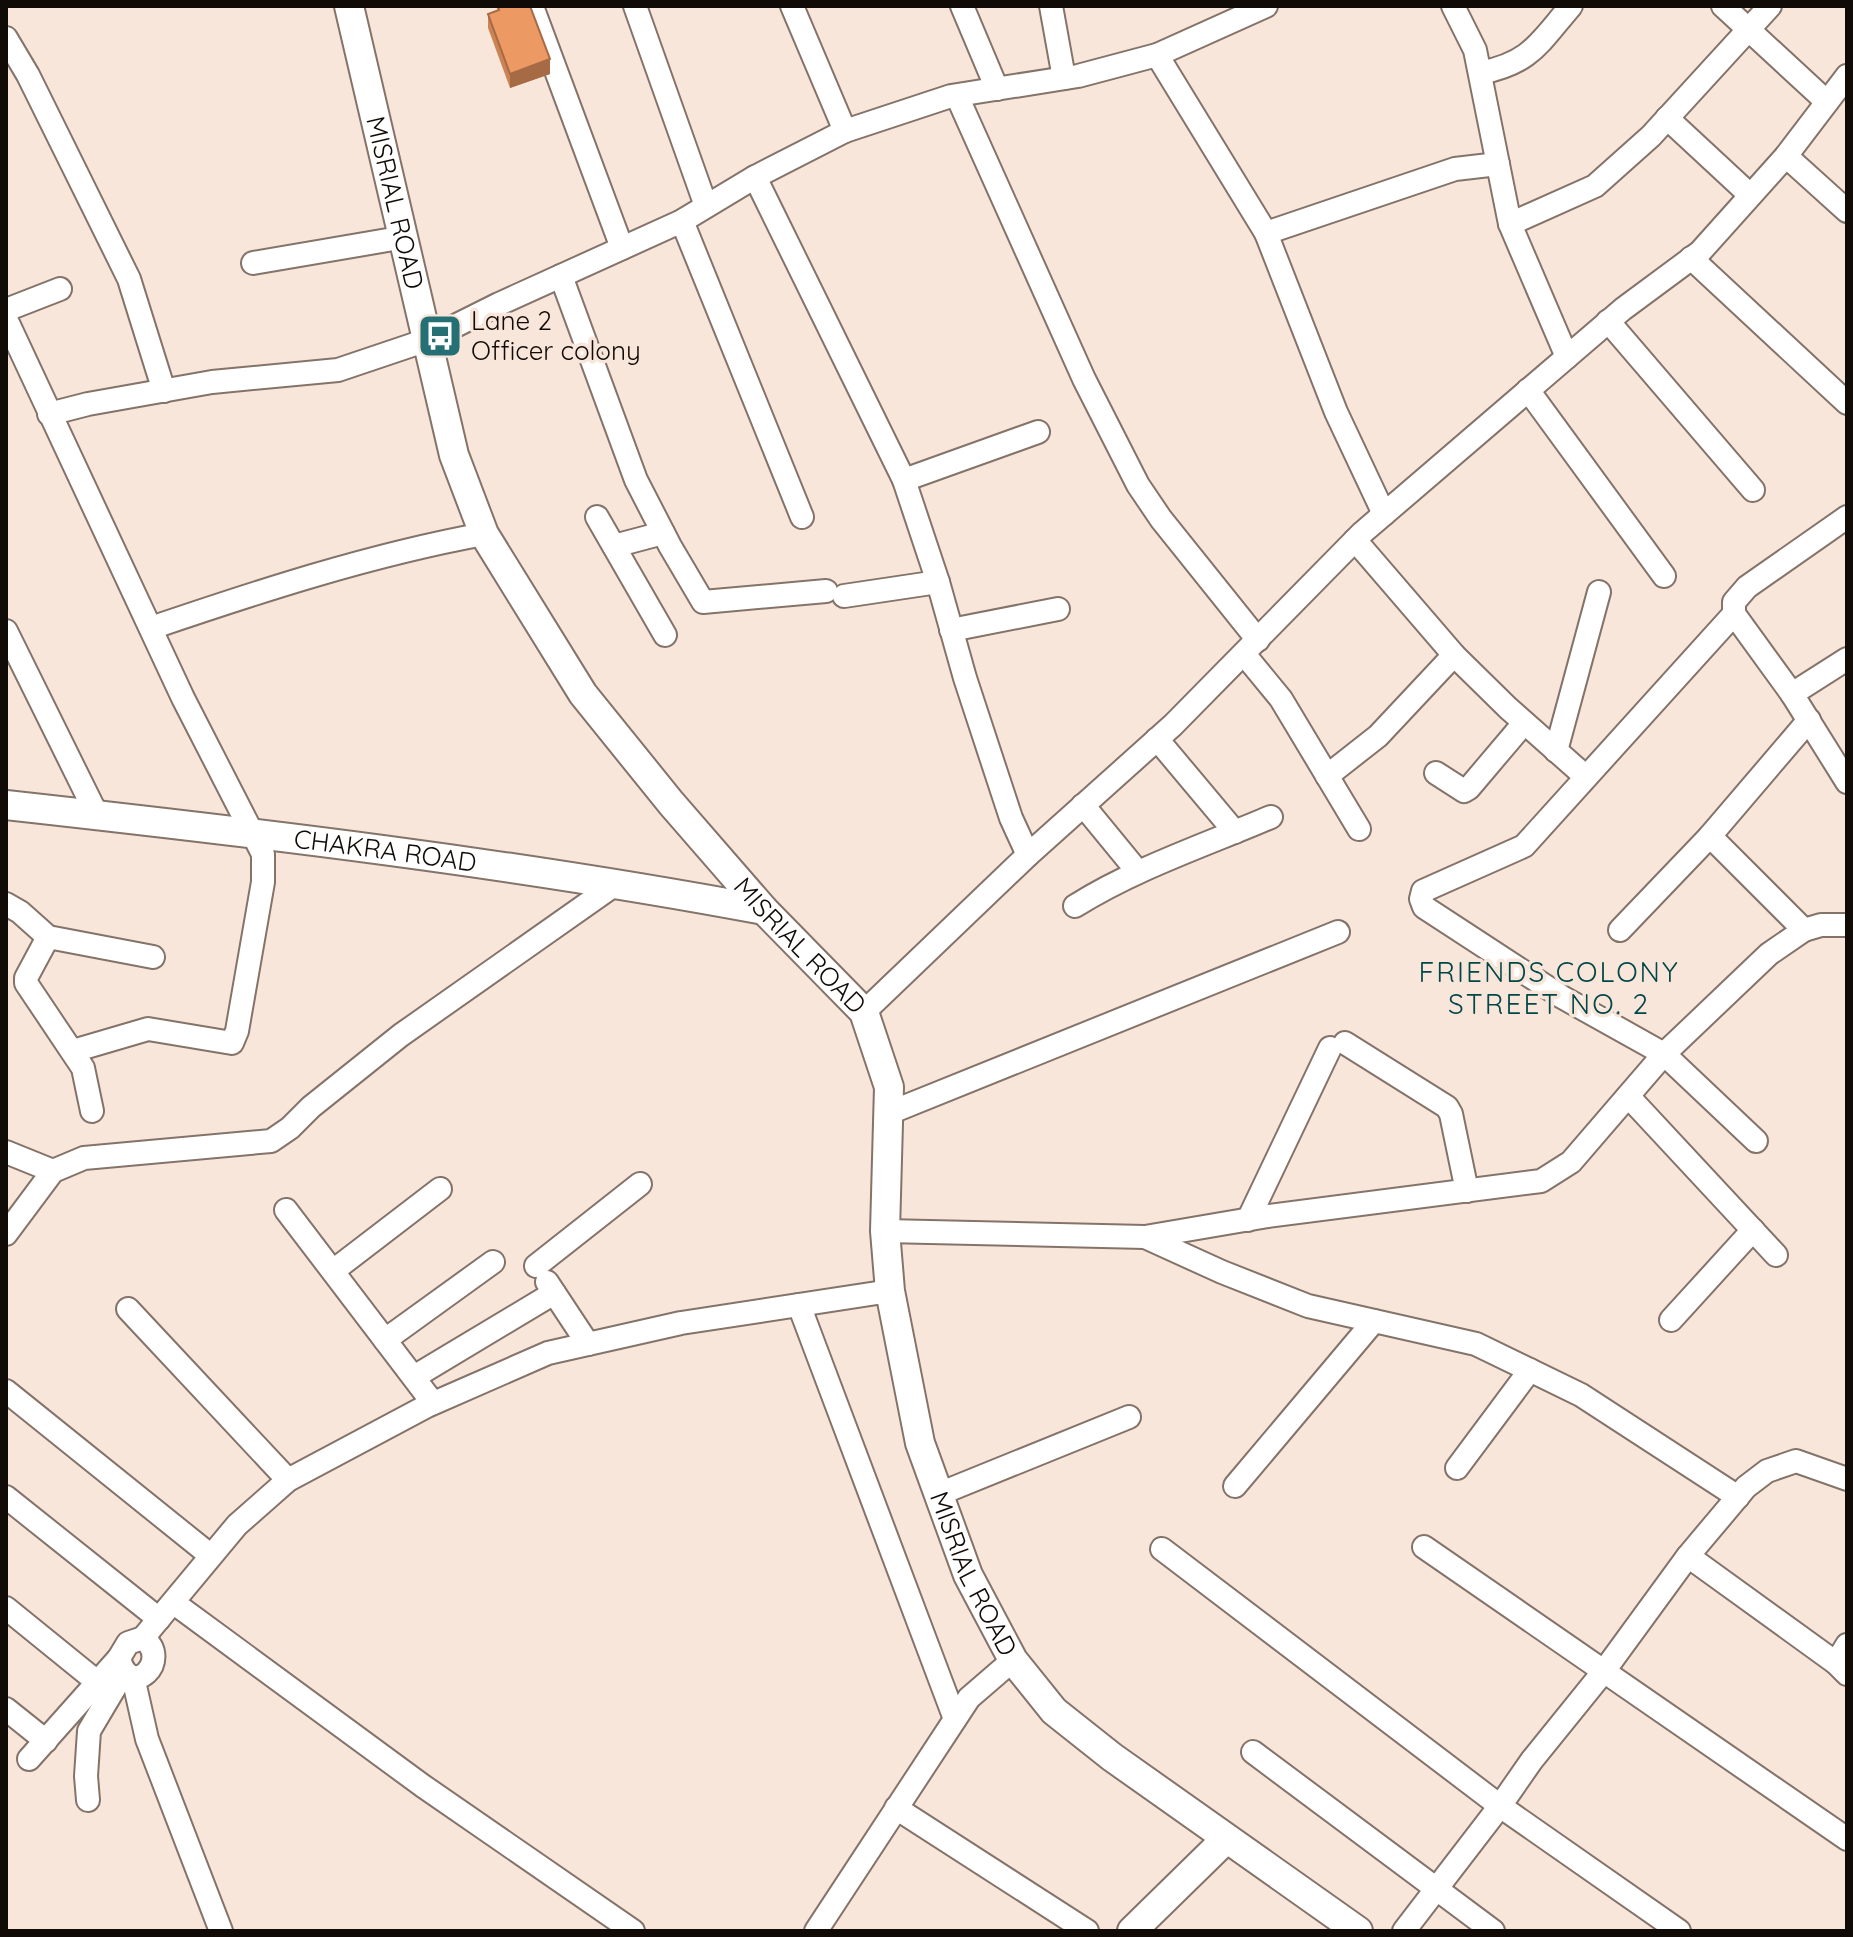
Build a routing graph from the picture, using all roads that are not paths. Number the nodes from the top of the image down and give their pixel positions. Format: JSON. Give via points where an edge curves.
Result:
{"nodes":[{"id":1,"x":349,"y":6,"type":"edge"},
{"id":2,"x":635,"y":6,"type":"edge"},
{"id":3,"x":792,"y":6,"type":"edge"},
{"id":4,"x":962,"y":6,"type":"edge"},
{"id":5,"x":1051,"y":6,"type":"edge"},
{"id":6,"x":1266,"y":6,"type":"edge"},
{"id":7,"x":1453,"y":6,"type":"edge"},
{"id":8,"x":1571,"y":6,"type":"edge"},
{"id":9,"x":1723,"y":6,"type":"edge"},
{"id":10,"x":1770,"y":6,"type":"edge"},
{"id":11,"x":533,"y":9,"type":"edge"},
{"id":12,"x":1748,"y":29,"type":"junction"},
{"id":13,"x":6,"y":38,"type":"edge"},
{"id":14,"x":1157,"y":55,"type":"junction"},
{"id":15,"x":1480,"y":73,"type":"junction"},
{"id":16,"x":1847,"y":76,"type":"edge"},
{"id":17,"x":1064,"y":78,"type":"junction"},
{"id":18,"x":997,"y":89,"type":"junction"},
{"id":19,"x":957,"y":96,"type":"junction"},
{"id":20,"x":1827,"y":102,"type":"junction"},
{"id":21,"x":1667,"y":118,"type":"junction"},
{"id":22,"x":845,"y":131,"type":"junction"},
{"id":23,"x":1786,"y":156,"type":"junction"},
{"id":24,"x":1498,"y":164,"type":"junction"},
{"id":25,"x":755,"y":177,"type":"junction"},
{"id":26,"x":1750,"y":195,"type":"junction"},
{"id":27,"x":706,"y":206,"type":"junction"},
{"id":28,"x":1847,"y":211,"type":"edge"},
{"id":29,"x":682,"y":221,"type":"junction"},
{"id":30,"x":1510,"y":224,"type":"junction"},
{"id":31,"x":1266,"y":233,"type":"junction"},
{"id":32,"x":405,"y":237,"type":"junction"},
{"id":33,"x":622,"y":248,"type":"junction"},
{"id":34,"x":1691,"y":258,"type":"junction"},
{"id":35,"x":253,"y":263,"type":"dead end"},
{"id":36,"x":561,"y":276,"type":"junction"},
{"id":37,"x":60,"y":289,"type":"dead end"},
{"id":38,"x":6,"y":310,"type":"edge"},
{"id":39,"x":6,"y":319,"type":"edge"},
{"id":40,"x":1608,"y":321,"type":"junction"},
{"id":41,"x":427,"y":340,"type":"junction"},
{"id":42,"x":1567,"y":357,"type":"junction"},
{"id":43,"x":1528,"y":390,"type":"junction"},
{"id":44,"x":164,"y":391,"type":"junction"},
{"id":45,"x":1847,"y":403,"type":"edge"},
{"id":46,"x":49,"y":414,"type":"junction"},
{"id":47,"x":1038,"y":432,"type":"dead end"},
{"id":48,"x":904,"y":480,"type":"junction"},
{"id":49,"x":1753,"y":490,"type":"dead end"},
{"id":50,"x":1384,"y":514,"type":"junction"},
{"id":51,"x":597,"y":517,"type":"dead end"},
{"id":52,"x":802,"y":517,"type":"dead end"},
{"id":53,"x":1847,"y":517,"type":"edge"},
{"id":54,"x":663,"y":533,"type":"junction"},
{"id":55,"x":484,"y":534,"type":"junction"},
{"id":56,"x":1355,"y":540,"type":"junction"},
{"id":57,"x":614,"y":546,"type":"junction"},
{"id":58,"x":1664,"y":576,"type":"dead end"},
{"id":59,"x":938,"y":582,"type":"junction"},
{"id":60,"x":1599,"y":592,"type":"dead end"},
{"id":61,"x":1058,"y":609,"type":"dead end"},
{"id":62,"x":1734,"y":614,"type":"junction"},
{"id":63,"x":151,"y":628,"type":"junction"},
{"id":64,"x":951,"y":630,"type":"junction"},
{"id":65,"x":6,"y":631,"type":"edge"},
{"id":66,"x":665,"y":635,"type":"dead end"},
{"id":67,"x":1251,"y":647,"type":"junction"},
{"id":68,"x":1454,"y":655,"type":"junction"},
{"id":69,"x":1847,"y":659,"type":"edge"},
{"id":70,"x":1792,"y":694,"type":"junction"},
{"id":71,"x":1809,"y":720,"type":"junction"},
{"id":72,"x":1524,"y":723,"type":"junction"},
{"id":73,"x":1157,"y":739,"type":"junction"},
{"id":74,"x":1556,"y":751,"type":"junction"},
{"id":75,"x":1839,"y":752,"type":"edge"},
{"id":76,"x":1436,"y":773,"type":"dead end"},
{"id":77,"x":1327,"y":776,"type":"junction"},
{"id":78,"x":1586,"y":777,"type":"junction"},
{"id":79,"x":1847,"y":782,"type":"edge"},
{"id":80,"x":6,"y":805,"type":"edge"},
{"id":81,"x":1083,"y":805,"type":"junction"},
{"id":82,"x":97,"y":815,"type":"junction"},
{"id":83,"x":1271,"y":817,"type":"dead end"},
{"id":84,"x":1359,"y":829,"type":"dead end"},
{"id":85,"x":251,"y":832,"type":"junction"},
{"id":86,"x":1235,"y":832,"type":"junction"},
{"id":87,"x":1710,"y":836,"type":"junction"},
{"id":88,"x":1028,"y":855,"type":"junction"},
{"id":89,"x":1138,"y":872,"type":"junction"},
{"id":90,"x":617,"y":883,"type":"junction"},
{"id":91,"x":6,"y":904,"type":"edge"},
{"id":92,"x":1075,"y":906,"type":"dead end"},
{"id":93,"x":764,"y":910,"type":"junction"},
{"id":94,"x":1847,"y":925,"type":"edge"},
{"id":95,"x":1620,"y":930,"type":"dead end"},
{"id":96,"x":1804,"y":930,"type":"junction"},
{"id":97,"x":1338,"y":932,"type":"dead end"},
{"id":98,"x":48,"y":937,"type":"junction"},
{"id":99,"x":153,"y":957,"type":"dead end"},
{"id":100,"x":864,"y":1012,"type":"junction"},
{"id":101,"x":73,"y":1051,"type":"junction"},
{"id":102,"x":1664,"y":1054,"type":"junction"},
{"id":103,"x":1628,"y":1096,"type":"junction"},
{"id":104,"x":92,"y":1111,"type":"dead end"},
{"id":105,"x":889,"y":1113,"type":"junction"},
{"id":106,"x":1756,"y":1141,"type":"dead end"},
{"id":107,"x":6,"y":1152,"type":"edge"},
{"id":108,"x":53,"y":1171,"type":"junction"},
{"id":109,"x":640,"y":1184,"type":"dead end"},
{"id":110,"x":440,"y":1189,"type":"dead end"},
{"id":111,"x":1467,"y":1191,"type":"junction"},
{"id":112,"x":286,"y":1210,"type":"dead end"},
{"id":113,"x":1248,"y":1220,"type":"junction"},
{"id":114,"x":1753,"y":1230,"type":"junction"},
{"id":115,"x":885,"y":1231,"type":"junction"},
{"id":116,"x":6,"y":1234,"type":"edge"},
{"id":117,"x":1145,"y":1237,"type":"junction"},
{"id":118,"x":1776,"y":1255,"type":"dead end"},
{"id":119,"x":493,"y":1262,"type":"dead end"},
{"id":120,"x":333,"y":1271,"type":"junction"},
{"id":121,"x":890,"y":1291,"type":"junction"},
{"id":122,"x":554,"y":1293,"type":"junction"},
{"id":123,"x":799,"y":1305,"type":"junction"},
{"id":124,"x":128,"y":1309,"type":"dead end"},
{"id":125,"x":1671,"y":1320,"type":"dead end"},
{"id":126,"x":1374,"y":1321,"type":"junction"},
{"id":127,"x":385,"y":1340,"type":"junction"},
{"id":128,"x":588,"y":1344,"type":"junction"},
{"id":129,"x":1530,"y":1370,"type":"junction"},
{"id":130,"x":414,"y":1377,"type":"junction"},
{"id":131,"x":6,"y":1391,"type":"edge"},
{"id":132,"x":433,"y":1403,"type":"junction"},
{"id":133,"x":1129,"y":1417,"type":"dead end"},
{"id":134,"x":1457,"y":1468,"type":"dead end"},
{"id":135,"x":1847,"y":1479,"type":"edge"},
{"id":136,"x":288,"y":1480,"type":"junction"},
{"id":137,"x":1235,"y":1486,"type":"dead end"},
{"id":138,"x":939,"y":1494,"type":"junction"},
{"id":139,"x":6,"y":1497,"type":"edge"},
{"id":140,"x":1738,"y":1497,"type":"junction"},
{"id":141,"x":1424,"y":1547,"type":"dead end"},
{"id":142,"x":1162,"y":1549,"type":"dead end"},
{"id":143,"x":210,"y":1555,"type":"junction"},
{"id":144,"x":1688,"y":1556,"type":"junction"},
{"id":145,"x":6,"y":1608,"type":"edge"},
{"id":146,"x":166,"y":1611,"type":"junction"},
{"id":147,"x":143,"y":1638,"type":"junction"},
{"id":148,"x":1013,"y":1660,"type":"junction"},
{"id":149,"x":1843,"y":1661,"type":"edge"},
{"id":150,"x":125,"y":1669,"type":"junction"},
{"id":151,"x":1604,"y":1671,"type":"junction"},
{"id":152,"x":96,"y":1681,"type":"junction"},
{"id":153,"x":6,"y":1709,"type":"edge"},
{"id":154,"x":955,"y":1719,"type":"junction"},
{"id":155,"x":46,"y":1741,"type":"junction"},
{"id":156,"x":1253,"y":1752,"type":"dead end"},
{"id":157,"x":29,"y":1759,"type":"dead end"},
{"id":158,"x":88,"y":1800,"type":"dead end"},
{"id":159,"x":1500,"y":1806,"type":"junction"},
{"id":160,"x":896,"y":1808,"type":"junction"},
{"id":161,"x":1226,"y":1839,"type":"junction"},
{"id":162,"x":1847,"y":1839,"type":"edge"},
{"id":163,"x":1436,"y":1889,"type":"junction"},
{"id":164,"x":221,"y":1931,"type":"edge"},
{"id":165,"x":633,"y":1931,"type":"edge"},
{"id":166,"x":816,"y":1931,"type":"edge"},
{"id":167,"x":1087,"y":1931,"type":"edge"},
{"id":168,"x":1132,"y":1931,"type":"edge"},
{"id":169,"x":1358,"y":1931,"type":"edge"},
{"id":170,"x":1404,"y":1931,"type":"edge"},
{"id":171,"x":1493,"y":1931,"type":"edge"},
{"id":172,"x":1679,"y":1931,"type":"edge"}],
"edges":[{"from":1,"to":32,"type":"main road","name":"MISRIAL ROAD"},
{"from":2,"to":27,"type":"street"},
{"from":3,"to":22,"type":"street"},
{"from":4,"to":18,"type":"street"},
{"from":5,"to":17,"type":"street"},
{"from":6,"to":14,"type":"street"},
{"from":7,"to":15,"type":"street"},
{"from":8,"to":15,"type":"street","via":[[1516,64]]},
{"from":9,"to":12,"type":"street"},
{"from":10,"to":12,"type":"street"},
{"from":11,"to":33,"type":"street"},
{"from":12,"to":20,"type":"street"},
{"from":12,"to":21,"type":"street"},
{"from":13,"to":44,"type":"street","via":[[129,279]]},
{"from":14,"to":17,"type":"street"},
{"from":14,"to":31,"type":"street"},
{"from":15,"to":24,"type":"street"},
{"from":16,"to":20,"type":"street"},
{"from":17,"to":18,"type":"street"},
{"from":18,"to":19,"type":"street"},
{"from":19,"to":22,"type":"street"},
{"from":19,"to":67,"type":"street","via":[[1084,379],[1138,485]]},
{"from":20,"to":23,"type":"street"},
{"from":21,"to":26,"type":"street"},
{"from":21,"to":30,"type":"street","via":[[1595,186]]},
{"from":22,"to":25,"type":"street"},
{"from":23,"to":26,"type":"street"},
{"from":23,"to":28,"type":"street"},
{"from":24,"to":30,"type":"street"},
{"from":24,"to":31,"type":"street","via":[[1455,169]]},
{"from":25,"to":27,"type":"street"},
{"from":25,"to":48,"type":"street"},
{"from":26,"to":34,"type":"street"},
{"from":27,"to":29,"type":"street"},
{"from":29,"to":33,"type":"street"},
{"from":29,"to":52,"type":"street"},
{"from":30,"to":42,"type":"street"},
{"from":31,"to":50,"type":"street","via":[[1336,412]]},
{"from":32,"to":35,"type":"street"},
{"from":32,"to":41,"type":"main road","name":"MISRIAL ROAD"},
{"from":33,"to":36,"type":"street"},
{"from":34,"to":40,"type":"street"},
{"from":34,"to":45,"type":"street"},
{"from":36,"to":41,"type":"street"},
{"from":36,"to":54,"type":"street","via":[[636,480]]},
{"from":37,"to":38,"type":"street"},
{"from":39,"to":46,"type":"street"},
{"from":40,"to":42,"type":"street"},
{"from":40,"to":49,"type":"street"},
{"from":41,"to":44,"type":"street","via":[[338,370]]},
{"from":41,"to":55,"type":"main road","name":"MISRIAL ROAD","via":[[454,455]]},
{"from":42,"to":43,"type":"street"},
{"from":43,"to":50,"type":"street"},
{"from":43,"to":58,"type":"street"},
{"from":44,"to":46,"type":"street"},
{"from":46,"to":63,"type":"street"},
{"from":47,"to":48,"type":"street"},
{"from":48,"to":59,"type":"street"},
{"from":50,"to":56,"type":"street"},
{"from":51,"to":57,"type":"street"},
{"from":53,"to":62,"type":"street","via":[[1747,587],[1734,602]]},
{"from":54,"to":57,"type":"street"},
{"from":54,"to":59,"type":"street","via":[[703,602]]},
{"from":55,"to":63,"type":"street","via":[[269,588]]},
{"from":55,"to":93,"type":"main road","name":"MISRIAL ROAD","via":[[583,694]]},
{"from":56,"to":67,"type":"street"},
{"from":56,"to":68,"type":"street"},
{"from":57,"to":66,"type":"street"},
{"from":59,"to":64,"type":"street"},
{"from":60,"to":74,"type":"street"},
{"from":61,"to":64,"type":"street"},
{"from":62,"to":70,"type":"street"},
{"from":62,"to":78,"type":"street"},
{"from":63,"to":85,"type":"street"},
{"from":64,"to":88,"type":"street","via":[[1011,818]]},
{"from":65,"to":82,"type":"street"},
{"from":67,"to":73,"type":"street"},
{"from":67,"to":77,"type":"street"},
{"from":68,"to":72,"type":"street"},
{"from":68,"to":77,"type":"street","via":[[1378,736]]},
{"from":69,"to":70,"type":"street"},
{"from":70,"to":71,"type":"street"},
{"from":71,"to":75,"type":"street"},
{"from":71,"to":87,"type":"street"},
{"from":72,"to":74,"type":"street"},
{"from":72,"to":76,"type":"street","via":[[1464,791]]},
{"from":73,"to":81,"type":"street"},
{"from":73,"to":86,"type":"street"},
{"from":74,"to":78,"type":"street"},
{"from":75,"to":79,"type":"street"},
{"from":77,"to":84,"type":"street"},
{"from":78,"to":102,"type":"street","via":[[1524,846],[1423,891],[1421,899],[1424,907],[1562,997]]},
{"from":80,"to":82,"type":"main road","name":"CHAKRA ROAD"},
{"from":81,"to":88,"type":"street"},
{"from":81,"to":89,"type":"street"},
{"from":82,"to":85,"type":"main road","name":"CHAKRA ROAD"},
{"from":83,"to":86,"type":"street"},
{"from":85,"to":90,"type":"main road","name":"CHAKRA ROAD"},
{"from":85,"to":101,"type":"street","via":[[263,854],[263,882],[232,1043],[148,1029]]},
{"from":86,"to":89,"type":"street"},
{"from":87,"to":95,"type":"street"},
{"from":87,"to":96,"type":"street"},
{"from":88,"to":100,"type":"street"},
{"from":89,"to":92,"type":"street"},
{"from":90,"to":93,"type":"main road","name":"CHAKRA ROAD"},
{"from":90,"to":108,"type":"street","via":[[401,1035],[271,1141],[84,1158]]},
{"from":91,"to":98,"type":"street"},
{"from":93,"to":100,"type":"main road","name":"MISRIAL ROAD"},
{"from":94,"to":96,"type":"street"},
{"from":96,"to":102,"type":"street","via":[[1769,954]]},
{"from":97,"to":105,"type":"street"},
{"from":98,"to":99,"type":"street"},
{"from":98,"to":101,"type":"street","via":[[26,983]]},
{"from":100,"to":105,"type":"main road","name":"MISRIAL ROAD","via":[[889,1087]]},
{"from":101,"to":104,"type":"street","via":[[83,1068]]},
{"from":102,"to":103,"type":"street"},
{"from":102,"to":106,"type":"street"},
{"from":103,"to":111,"type":"street","via":[[1571,1162],[1541,1181]]},
{"from":103,"to":114,"type":"street"},
{"from":105,"to":115,"type":"main road","name":"MISRIAL ROAD"},
{"from":107,"to":108,"type":"street"},
{"from":108,"to":116,"type":"street"},
{"from":109,"to":122,"type":"street","via":[[532,1260]]},
{"from":110,"to":120,"type":"street"},
{"from":111,"to":113,"type":"street"},
{"from":111,"to":113,"type":"street","via":[[1447,1107],[1337,1045]]},
{"from":112,"to":120,"type":"street"},
{"from":113,"to":117,"type":"street"},
{"from":114,"to":118,"type":"street"},
{"from":114,"to":125,"type":"street"},
{"from":115,"to":117,"type":"street"},
{"from":115,"to":121,"type":"main road","name":"MISRIAL ROAD"},
{"from":117,"to":126,"type":"street","via":[[1308,1306]]},
{"from":119,"to":127,"type":"street"},
{"from":120,"to":127,"type":"street"},
{"from":121,"to":123,"type":"street"},
{"from":121,"to":138,"type":"main road","name":"MISRIAL ROAD","via":[[920,1443]]},
{"from":122,"to":128,"type":"street"},
{"from":122,"to":130,"type":"street"},
{"from":123,"to":128,"type":"street"},
{"from":123,"to":154,"type":"street"},
{"from":124,"to":136,"type":"street"},
{"from":126,"to":129,"type":"street","via":[[1476,1344]]},
{"from":126,"to":137,"type":"street"},
{"from":127,"to":130,"type":"street"},
{"from":128,"to":132,"type":"street","via":[[548,1353]]},
{"from":129,"to":134,"type":"street"},
{"from":129,"to":140,"type":"street","via":[[1581,1395]]},
{"from":130,"to":132,"type":"street"},
{"from":131,"to":143,"type":"street"},
{"from":132,"to":136,"type":"street"},
{"from":133,"to":138,"type":"street"},
{"from":135,"to":140,"type":"street","via":[[1796,1461],[1767,1471]]},
{"from":136,"to":143,"type":"street"},
{"from":138,"to":148,"type":"main road","name":"MISRIAL ROAD","via":[[968,1575]]},
{"from":139,"to":146,"type":"street"},
{"from":140,"to":144,"type":"street"},
{"from":141,"to":151,"type":"street"},
{"from":142,"to":159,"type":"street"},
{"from":143,"to":146,"type":"street"},
{"from":144,"to":149,"type":"street"},
{"from":144,"to":151,"type":"street"},
{"from":145,"to":152,"type":"street"},
{"from":146,"to":147,"type":"street"},
{"from":146,"to":165,"type":"street"},
{"from":147,"to":150,"type":"street","via":[[128,1643]]},
{"from":147,"to":150,"type":"street","via":[[153,1664],[139,1678]]},
{"from":148,"to":154,"type":"street","via":[[969,1698]]},
{"from":148,"to":161,"type":"main road","name":"MISRIAL ROAD","via":[[1054,1711]]},
{"from":150,"to":152,"type":"street"},
{"from":150,"to":158,"type":"street","via":[[89,1731]]},
{"from":150,"to":164,"type":"street"},
{"from":151,"to":159,"type":"street"},
{"from":151,"to":162,"type":"street"},
{"from":152,"to":155,"type":"street"},
{"from":153,"to":155,"type":"street"},
{"from":154,"to":160,"type":"street"},
{"from":155,"to":157,"type":"street"},
{"from":156,"to":163,"type":"street"},
{"from":159,"to":163,"type":"street"},
{"from":159,"to":172,"type":"street"},
{"from":160,"to":166,"type":"street"},
{"from":160,"to":167,"type":"street"},
{"from":161,"to":168,"type":"main road"},
{"from":161,"to":169,"type":"main road","name":"MISRIAL ROAD"},
{"from":163,"to":170,"type":"street"},
{"from":163,"to":171,"type":"street"}]}
